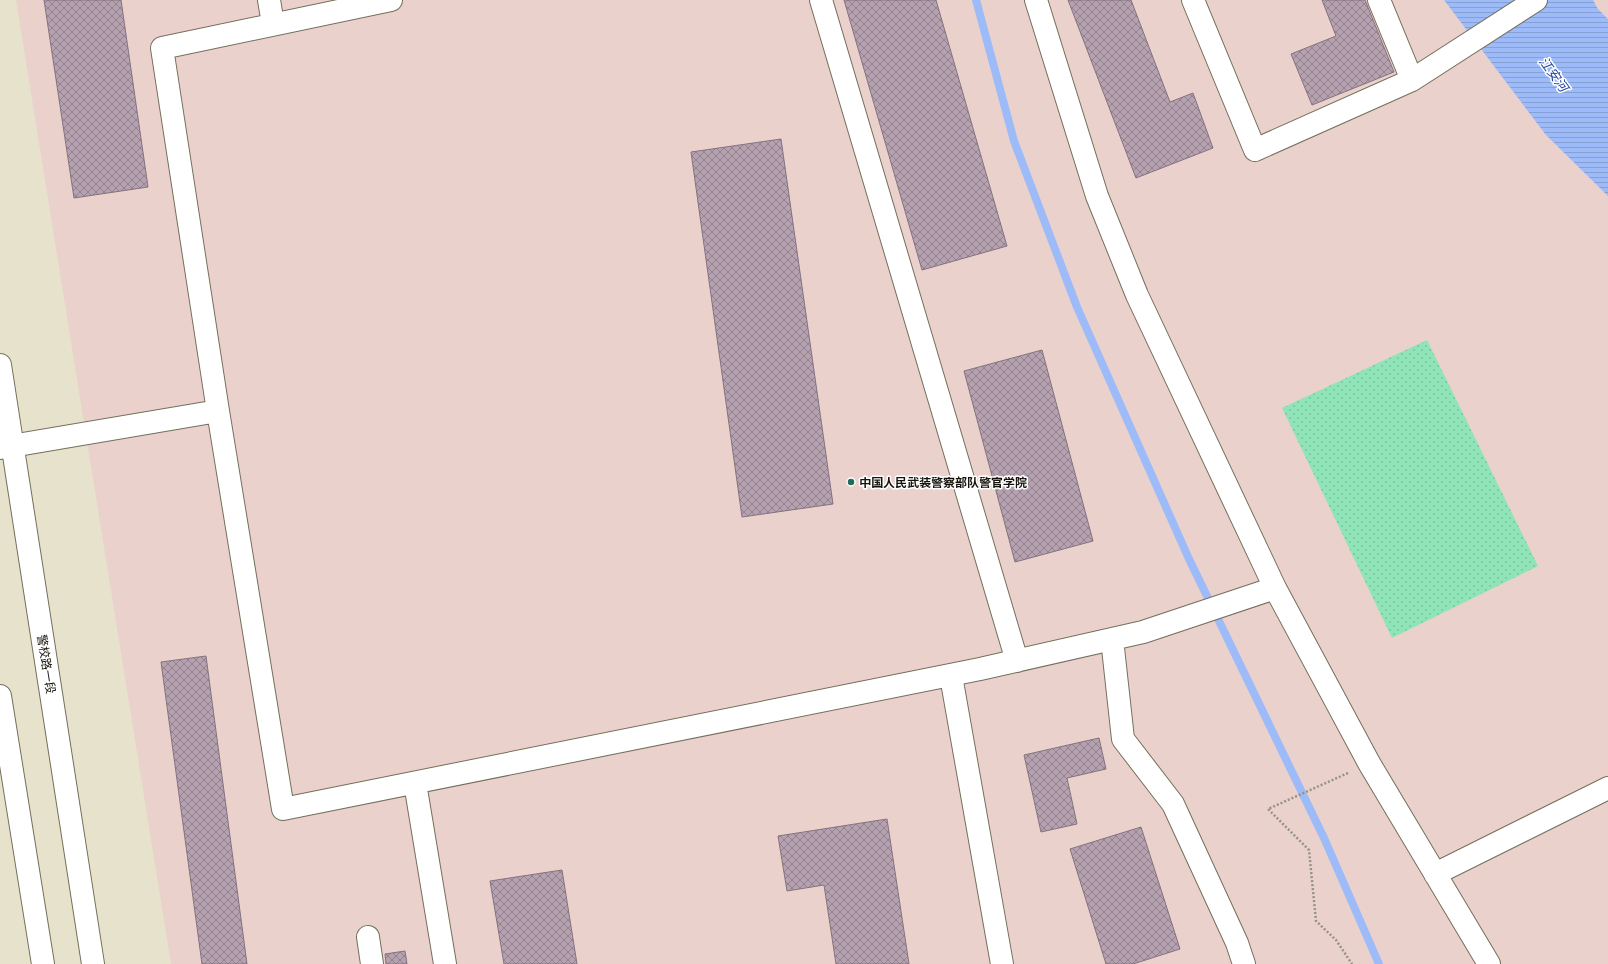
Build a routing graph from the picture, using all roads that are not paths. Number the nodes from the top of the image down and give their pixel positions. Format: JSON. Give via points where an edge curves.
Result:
{"nodes":[{"id":1,"x":269,"y":0,"type":"edge"},
{"id":2,"x":391,"y":0,"type":"edge"},
{"id":3,"x":821,"y":0,"type":"edge"},
{"id":4,"x":1036,"y":0,"type":"edge"},
{"id":5,"x":1193,"y":0,"type":"edge"},
{"id":6,"x":1379,"y":0,"type":"edge"},
{"id":7,"x":1536,"y":0,"type":"edge"},
{"id":8,"x":273,"y":24,"type":"junction"},
{"id":9,"x":1412,"y":80,"type":"junction"},
{"id":10,"x":0,"y":365,"type":"edge"},
{"id":11,"x":218,"y":411,"type":"junction"},
{"id":12,"x":6,"y":446,"type":"edge"},
{"id":13,"x":1276,"y":588,"type":"junction"},
{"id":14,"x":1112,"y":639,"type":"junction"},
{"id":15,"x":1017,"y":661,"type":"junction"},
{"id":16,"x":951,"y":676,"type":"junction"},
{"id":17,"x":0,"y":696,"type":"edge"},
{"id":18,"x":415,"y":783,"type":"junction"},
{"id":19,"x":1608,"y":788,"type":"edge"},
{"id":20,"x":1435,"y":874,"type":"junction"},
{"id":21,"x":368,"y":937,"type":"dead end"},
{"id":22,"x":43,"y":964,"type":"edge"},
{"id":23,"x":94,"y":964,"type":"edge"},
{"id":24,"x":372,"y":964,"type":"edge"},
{"id":25,"x":445,"y":964,"type":"edge"},
{"id":26,"x":1002,"y":964,"type":"edge"},
{"id":27,"x":1244,"y":964,"type":"edge"},
{"id":28,"x":1489,"y":964,"type":"edge"}],
"edges":[{"from":1,"to":8,"type":"street"},
{"from":2,"to":8,"type":"street"},
{"from":3,"to":15,"type":"street"},
{"from":4,"to":13,"type":"street","via":[[1097,196],[1131,280]]},
{"from":5,"to":9,"type":"street","via":[[1254,150]]},
{"from":6,"to":9,"type":"street"},
{"from":7,"to":9,"type":"street"},
{"from":8,"to":11,"type":"street","via":[[162,48]]},
{"from":10,"to":12,"type":"street","name":"警校路一段"},
{"from":11,"to":12,"type":"street"},
{"from":11,"to":18,"type":"street","via":[[283,810]]},
{"from":12,"to":23,"type":"street","name":"警校路一段"},
{"from":13,"to":14,"type":"street","via":[[1143,632]]},
{"from":13,"to":20,"type":"street","via":[[1369,763]]},
{"from":14,"to":15,"type":"street"},
{"from":14,"to":27,"type":"street","via":[[1123,739],[1174,804],[1237,943]]},
{"from":15,"to":16,"type":"street"},
{"from":16,"to":18,"type":"street"},
{"from":16,"to":26,"type":"street"},
{"from":17,"to":22,"type":"street"},
{"from":18,"to":25,"type":"street"},
{"from":19,"to":20,"type":"street"},
{"from":20,"to":28,"type":"street"},
{"from":21,"to":24,"type":"street"}]}
